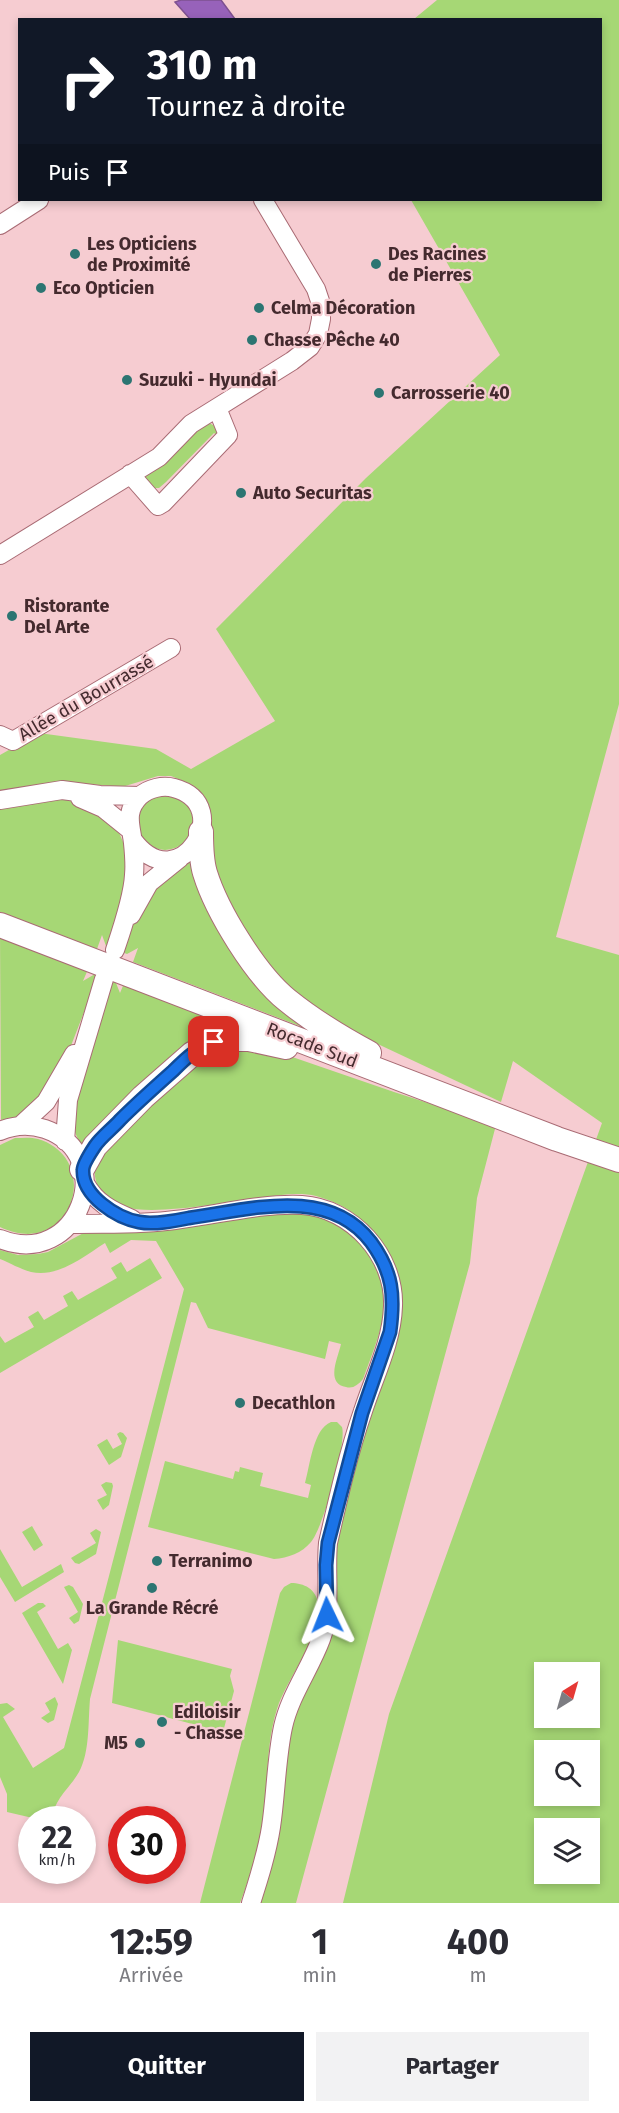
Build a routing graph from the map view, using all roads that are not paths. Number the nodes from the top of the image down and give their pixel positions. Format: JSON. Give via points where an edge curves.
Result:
{"nodes":[{"id":1,"x":37,"y":201,"type":"edge"},
{"id":2,"x":265,"y":201,"type":"edge"},
{"id":3,"x":0,"y":225,"type":"edge"},
{"id":4,"x":217,"y":408,"type":"junction"},
{"id":5,"x":130,"y":474,"type":"junction"},
{"id":6,"x":0,"y":555,"type":"edge"},
{"id":7,"x":171,"y":648,"type":"dead end"},
{"id":8,"x":0,"y":735,"type":"edge"},
{"id":9,"x":62,"y":790,"type":"junction"},
{"id":10,"x":140,"y":796,"type":"junction"},
{"id":11,"x":0,"y":800,"type":"edge"},
{"id":12,"x":201,"y":832,"type":"junction"},
{"id":13,"x":131,"y":834,"type":"junction"},
{"id":14,"x":183,"y":855,"type":"junction"},
{"id":15,"x":0,"y":925,"type":"edge"},
{"id":16,"x":104,"y":979,"type":"dead end"},
{"id":17,"x":87,"y":1032,"type":"junction"},
{"id":18,"x":349,"y":1059,"type":"junction"},
{"id":19,"x":489,"y":1113,"type":"junction"},
{"id":20,"x":20,"y":1126,"type":"junction"},
{"id":21,"x":0,"y":1131,"type":"edge"},
{"id":22,"x":65,"y":1141,"type":"junction"},
{"id":23,"x":619,"y":1160,"type":"edge"},
{"id":24,"x":84,"y":1176,"type":"junction"},
{"id":25,"x":139,"y":1222,"type":"junction"},
{"id":26,"x":70,"y":1224,"type":"junction"},
{"id":27,"x":0,"y":1239,"type":"edge"},
{"id":28,"x":251,"y":1903,"type":"edge"}],
"edges":[{"from":1,"to":3,"type":"street"},
{"from":2,"to":4,"type":"street","via":[[315,288],[321,304],[318,334],[310,347],[292,361]]},
{"from":4,"to":5,"type":"street","via":[[191,424],[159,457]]},
{"from":4,"to":5,"type":"street","via":[[228,435],[158,507]]},
{"from":5,"to":6,"type":"street"},
{"from":7,"to":8,"type":"street","name":"Allée du Bourrassé","via":[[13,741]]},
{"from":9,"to":10,"type":"street"},
{"from":9,"to":11,"type":"street"},
{"from":9,"to":13,"type":"street","via":[[102,807]]},
{"from":10,"to":12,"type":"street","via":[[161,787],[184,791],[199,809]]},
{"from":10,"to":13,"type":"street","via":[[129,817]]},
{"from":12,"to":14,"type":"street","via":[[198,841]]},
{"from":12,"to":19,"type":"main road","via":[[205,873],[223,915],[260,971],[286,999],[337,1036]]},
{"from":13,"to":14,"type":"street","via":[[149,856],[160,860]]},
{"from":13,"to":14,"type":"street","via":[[134,876],[118,941],[149,883]]},
{"from":15,"to":18,"type":"main road","name":"Rocade Sud"},
{"from":16,"to":17,"type":"street"},
{"from":17,"to":20,"type":"street","via":[[46,1102]]},
{"from":17,"to":22,"type":"street","via":[[68,1100]]},
{"from":18,"to":19,"type":"main road","name":"Rocade Sud"},
{"from":18,"to":24,"type":"main road","via":[[249,1039],[214,1042],[192,1054],[95,1146]]},
{"from":19,"to":23,"type":"main road","name":"Rocade Sud"},
{"from":20,"to":21,"type":"street"},
{"from":20,"to":22,"type":"street","via":[[36,1126]]},
{"from":22,"to":24,"type":"street","via":[[76,1154]]},
{"from":24,"to":25,"type":"street","via":[[105,1207]]},
{"from":24,"to":26,"type":"street","via":[[79,1212]]},
{"from":25,"to":26,"type":"street"},
{"from":25,"to":28,"type":"street","via":[[279,1205],[322,1208],[364,1233],[391,1278],[390,1332],[362,1413],[328,1543],[325,1626],[285,1716],[271,1828]]},
{"from":26,"to":27,"type":"street","via":[[52,1238],[31,1245]]}]}
